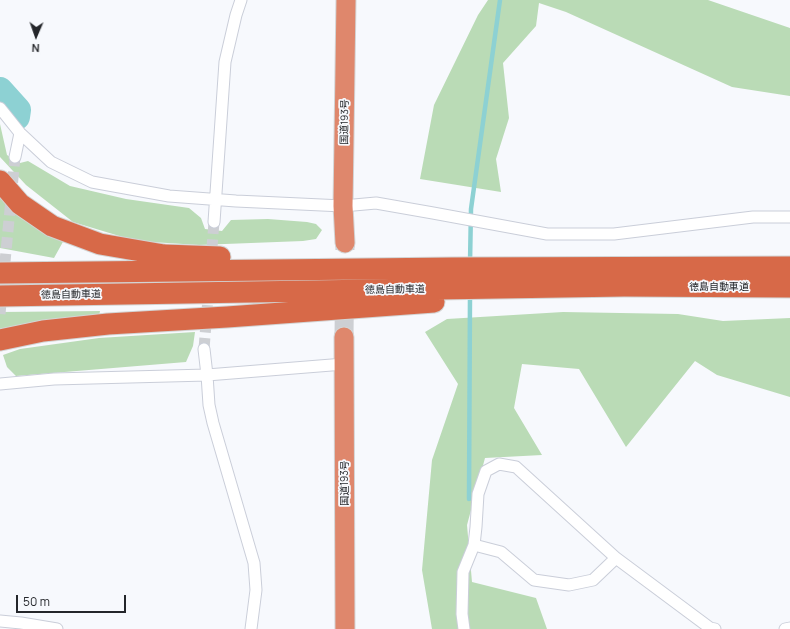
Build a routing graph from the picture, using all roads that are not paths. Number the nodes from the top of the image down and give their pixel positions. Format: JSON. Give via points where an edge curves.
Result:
{"nodes":[{"id":1,"x":241,"y":0,"type":"edge"},
{"id":2,"x":346,"y":0,"type":"edge"},
{"id":3,"x":0,"y":108,"type":"edge"},
{"id":4,"x":20,"y":133,"type":"junction"},
{"id":5,"x":15,"y":157,"type":"tunnel mouth"},
{"id":6,"x":0,"y":182,"type":"edge"},
{"id":7,"x":216,"y":200,"type":"junction"},
{"id":8,"x":343,"y":206,"type":"junction"},
{"id":9,"x":790,"y":218,"type":"edge"},
{"id":10,"x":214,"y":222,"type":"tunnel mouth"},
{"id":11,"x":345,"y":244,"type":"tunnel mouth"},
{"id":12,"x":790,"y":267,"type":"edge"},
{"id":13,"x":453,"y":268,"type":"junction"},
{"id":14,"x":0,"y":273,"type":"edge"},
{"id":15,"x":624,"y":286,"type":"junction"},
{"id":16,"x":790,"y":287,"type":"edge"},
{"id":17,"x":0,"y":296,"type":"edge"},
{"id":18,"x":344,"y":337,"type":"tunnel mouth"},
{"id":19,"x":0,"y":340,"type":"edge"},
{"id":20,"x":204,"y":349,"type":"tunnel mouth"},
{"id":21,"x":344,"y":364,"type":"junction"},
{"id":22,"x":208,"y":375,"type":"junction"},
{"id":23,"x":0,"y":384,"type":"edge"},
{"id":24,"x":474,"y":545,"type":"junction"},
{"id":25,"x":616,"y":558,"type":"junction"},
{"id":26,"x":0,"y":621,"type":"edge"},
{"id":27,"x":790,"y":628,"type":"edge"},
{"id":28,"x":57,"y":629,"type":"edge"},
{"id":29,"x":251,"y":629,"type":"edge"},
{"id":30,"x":345,"y":629,"type":"edge"},
{"id":31,"x":464,"y":629,"type":"edge"},
{"id":32,"x":715,"y":629,"type":"edge"},
{"id":33,"x":785,"y":629,"type":"edge"}],
"edges":[{"from":1,"to":7,"type":"street","via":[[225,62]]},
{"from":2,"to":8,"type":"highway","name":"国道193号"},
{"from":3,"to":4,"type":"street"},
{"from":4,"to":5,"type":"street"},
{"from":4,"to":7,"type":"street","via":[[51,162],[92,182],[169,196]]},
{"from":6,"to":13,"type":"highway","via":[[20,204],[52,226],[100,244],[164,255]]},
{"from":7,"to":8,"type":"street"},
{"from":7,"to":10,"type":"street"},
{"from":8,"to":9,"type":"street","via":[[376,203],[547,234],[614,234],[753,217]]},
{"from":8,"to":11,"type":"highway","name":"国道193号"},
{"from":12,"to":13,"type":"highway","name":"徳島自動車道"},
{"from":13,"to":14,"type":"highway","name":"徳島自動車道"},
{"from":15,"to":16,"type":"highway","name":"徳島自動車道"},
{"from":15,"to":17,"type":"highway","name":"徳島自動車道"},
{"from":15,"to":19,"type":"highway","via":[[227,318],[108,324],[43,331]]},
{"from":18,"to":21,"type":"highway","name":"国道193号"},
{"from":20,"to":22,"type":"street"},
{"from":21,"to":22,"type":"street"},
{"from":21,"to":30,"type":"highway","name":"国道193号"},
{"from":22,"to":23,"type":"street","via":[[54,378]]},
{"from":22,"to":29,"type":"street","via":[[209,405],[254,563],[256,590]]},
{"from":24,"to":25,"type":"street","via":[[501,552],[534,580],[569,585],[593,580]]},
{"from":24,"to":25,"type":"street","via":[[478,494],[486,471],[499,464],[516,467]]},
{"from":24,"to":31,"type":"street","via":[[463,572]]},
{"from":25,"to":32,"type":"street","via":[[710,628]]},
{"from":26,"to":28,"type":"street"},
{"from":27,"to":33,"type":"street"}]}
